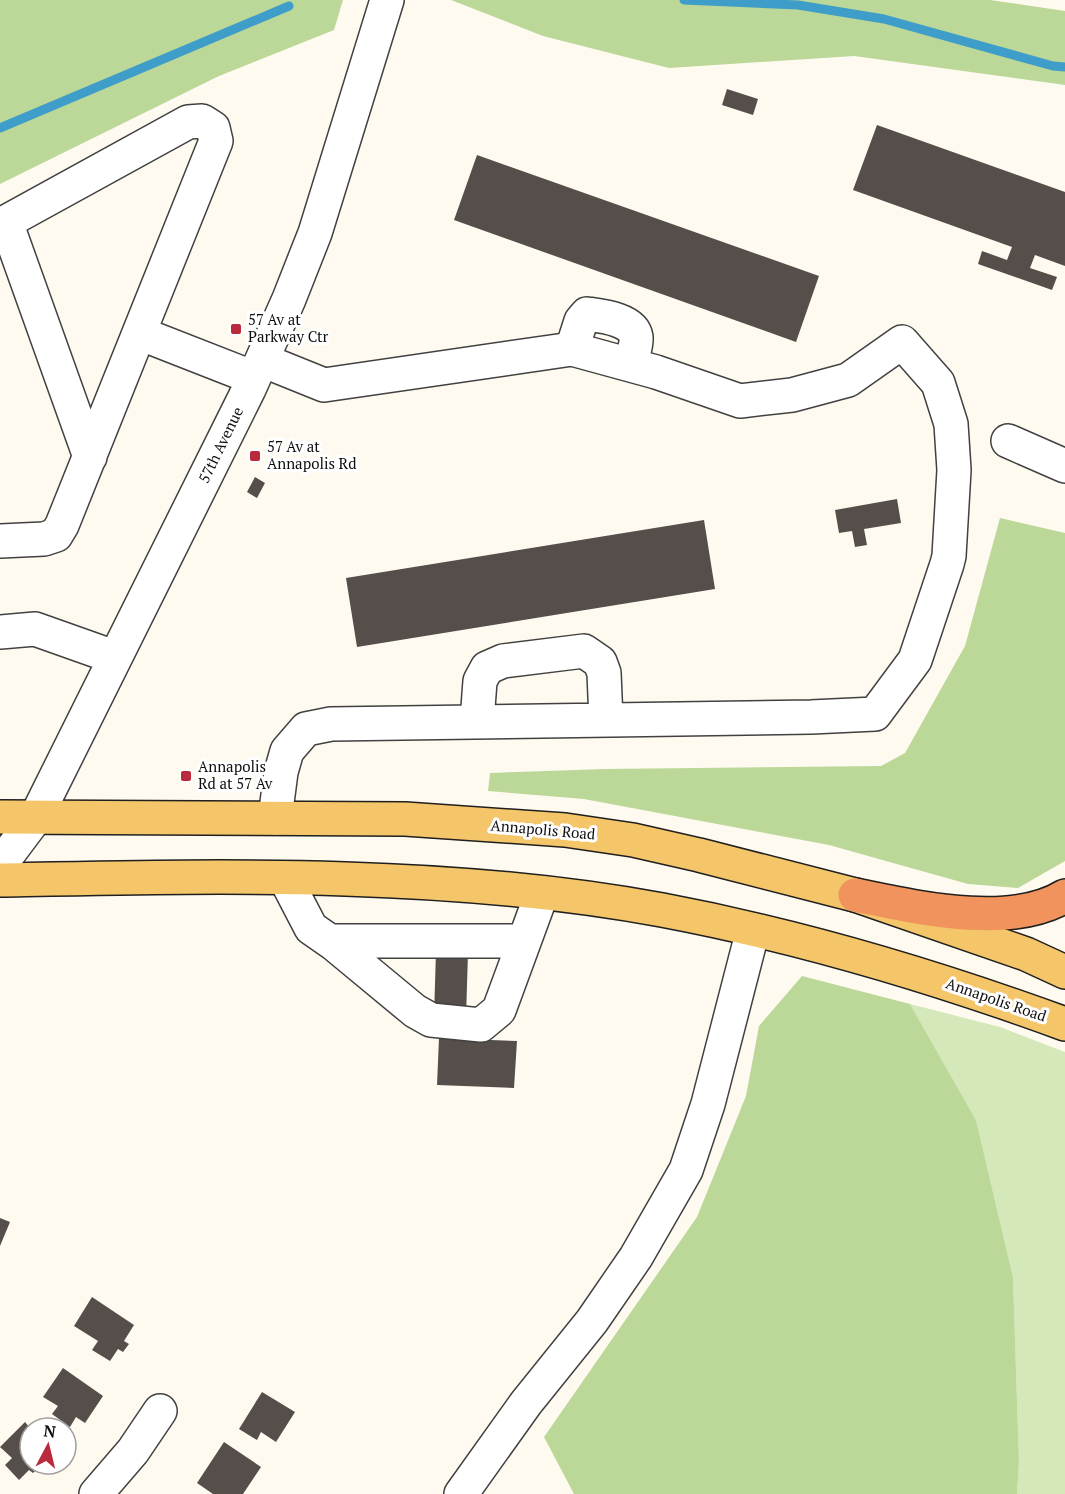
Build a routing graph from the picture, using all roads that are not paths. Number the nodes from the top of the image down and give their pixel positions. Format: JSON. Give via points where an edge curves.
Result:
{"nodes":[{"id":1,"x":387,"y":0,"type":"edge"},
{"id":2,"x":139,"y":333,"type":"junction"},
{"id":3,"x":258,"y":369,"type":"junction"},
{"id":4,"x":1008,"y":441,"type":"dead end"},
{"id":5,"x":90,"y":457,"type":"junction"},
{"id":6,"x":1065,"y":466,"type":"edge"},
{"id":7,"x":0,"y":541,"type":"edge"},
{"id":8,"x":0,"y":632,"type":"edge"},
{"id":9,"x":114,"y":657,"type":"junction"},
{"id":10,"x":606,"y":720,"type":"junction"},
{"id":11,"x":477,"y":721,"type":"junction"},
{"id":12,"x":0,"y":817,"type":"edge"},
{"id":13,"x":36,"y":817,"type":"junction"},
{"id":14,"x":275,"y":818,"type":"junction"},
{"id":15,"x":0,"y":865,"type":"edge"},
{"id":16,"x":285,"y":878,"type":"junction"},
{"id":17,"x":0,"y":880,"type":"edge"},
{"id":18,"x":542,"y":893,"type":"junction"},
{"id":19,"x":855,"y":895,"type":"junction"},
{"id":20,"x":1065,"y":896,"type":"edge"},
{"id":21,"x":753,"y":930,"type":"junction"},
{"id":22,"x":330,"y":941,"type":"junction"},
{"id":23,"x":524,"y":942,"type":"junction"},
{"id":24,"x":1065,"y":972,"type":"edge"},
{"id":25,"x":1065,"y":1024,"type":"edge"},
{"id":26,"x":160,"y":1411,"type":"dead end"},
{"id":27,"x":96,"y":1494,"type":"edge"},
{"id":28,"x":461,"y":1494,"type":"edge"}],
"edges":[{"from":1,"to":3,"type":"street","name":"57th Avenue","via":[[315,234]]},
{"from":2,"to":3,"type":"street"},
{"from":2,"to":5,"type":"street"},
{"from":2,"to":5,"type":"street","via":[[216,141],[213,128],[202,121],[188,122],[6,222]]},
{"from":3,"to":9,"type":"street","name":"57th Avenue"},
{"from":3,"to":10,"type":"street","via":[[324,385],[572,349],[740,401],[792,395],[848,380],[902,342],[938,383],[951,424],[954,470],[950,556],[915,660],[875,714]]},
{"from":4,"to":6,"type":"street"},
{"from":5,"to":7,"type":"street","via":[[56,535]]},
{"from":8,"to":9,"type":"street","via":[[35,629]]},
{"from":9,"to":13,"type":"street","name":"57th Avenue"},
{"from":10,"to":11,"type":"street"},
{"from":10,"to":11,"type":"street","via":[[604,673],[600,662],[584,651],[503,661],[487,668],[480,681]]},
{"from":11,"to":14,"type":"street","via":[[331,724],[306,729],[287,751]]},
{"from":12,"to":13,"type":"main road","name":"Annapolis Road"},
{"from":13,"to":14,"type":"main road","name":"Annapolis Road"},
{"from":13,"to":15,"type":"street","name":"57th Avenue"},
{"from":14,"to":19,"type":"main road","name":"Annapolis Road","via":[[405,819],[633,840]]},
{"from":16,"to":17,"type":"main road","name":"Annapolis Road"},
{"from":16,"to":18,"type":"main road","name":"Annapolis Road"},
{"from":16,"to":22,"type":"street","via":[[310,928]]},
{"from":18,"to":21,"type":"main road","name":"Annapolis Road","via":[[661,910]]},
{"from":18,"to":23,"type":"street"},
{"from":19,"to":20,"type":"highway","via":[[904,905],[997,913],[1045,906]]},
{"from":19,"to":24,"type":"main road","name":"Annapolis Road","via":[[1026,954]]},
{"from":21,"to":25,"type":"main road","name":"Annapolis Road","via":[[913,972]]},
{"from":21,"to":28,"type":"street","via":[[708,1104],[686,1170],[636,1257],[592,1322],[526,1403]]},
{"from":22,"to":23,"type":"street"},
{"from":22,"to":23,"type":"street","via":[[431,1020],[481,1025],[499,1010]]},
{"from":26,"to":27,"type":"street","via":[[133,1451]]}]}
